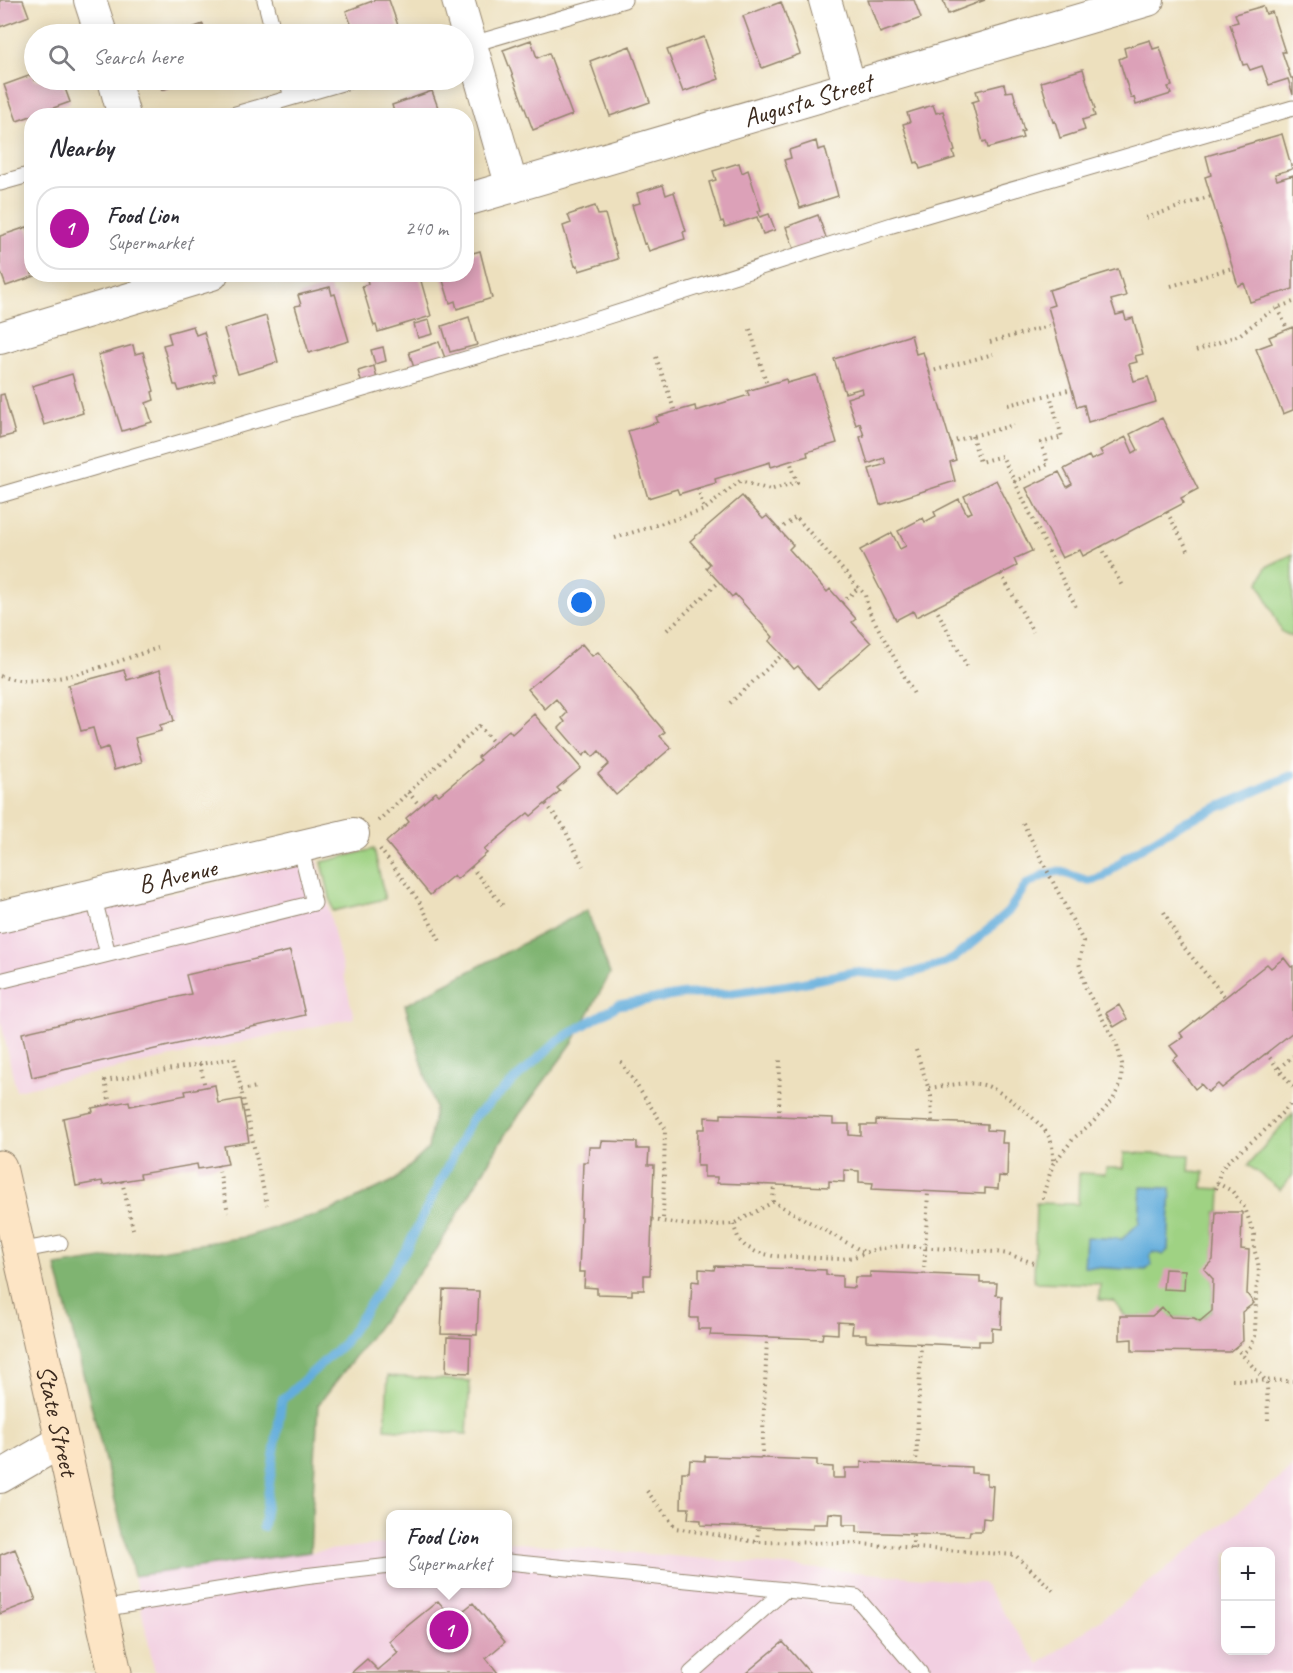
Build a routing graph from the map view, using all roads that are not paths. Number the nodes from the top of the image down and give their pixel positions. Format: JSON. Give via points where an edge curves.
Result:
{"nodes":[{"id":1,"x":90,"y":0,"type":"edge"},
{"id":2,"x":265,"y":0,"type":"edge"},
{"id":3,"x":458,"y":0,"type":"edge"},
{"id":4,"x":624,"y":0,"type":"edge"},
{"id":5,"x":825,"y":0,"type":"edge"},
{"id":6,"x":1148,"y":0,"type":"edge"},
{"id":7,"x":97,"y":24,"type":"edge"},
{"id":8,"x":271,"y":24,"type":"edge"},
{"id":9,"x":463,"y":24,"type":"edge"},
{"id":10,"x":474,"y":44,"type":"edge"},
{"id":11,"x":474,"y":68,"type":"edge"},
{"id":12,"x":850,"y":87,"type":"junction"},
{"id":13,"x":117,"y":90,"type":"edge"},
{"id":14,"x":290,"y":90,"type":"edge"},
{"id":15,"x":317,"y":90,"type":"edge"},
{"id":16,"x":292,"y":97,"type":"junction"},
{"id":17,"x":122,"y":108,"type":"edge"},
{"id":18,"x":256,"y":108,"type":"edge"},
{"id":19,"x":1293,"y":108,"type":"edge"},
{"id":20,"x":24,"y":176,"type":"edge"},
{"id":21,"x":0,"y":183,"type":"edge"},
{"id":22,"x":512,"y":187,"type":"junction"},
{"id":23,"x":474,"y":198,"type":"edge"},
{"id":24,"x":166,"y":282,"type":"edge"},
{"id":25,"x":0,"y":338,"type":"edge"},
{"id":26,"x":0,"y":495,"type":"edge"},
{"id":27,"x":369,"y":833,"type":"road end"},
{"id":28,"x":300,"y":846,"type":"junction"},
{"id":29,"x":93,"y":895,"type":"junction"},
{"id":30,"x":0,"y":917,"type":"edge"},
{"id":31,"x":108,"y":954,"type":"junction"},
{"id":32,"x":0,"y":981,"type":"edge"},
{"id":33,"x":0,"y":1167,"type":"edge"},
{"id":34,"x":60,"y":1243,"type":"dead end"},
{"id":35,"x":19,"y":1251,"type":"junction"},
{"id":36,"x":62,"y":1441,"type":"junction"},
{"id":37,"x":0,"y":1477,"type":"edge"},
{"id":38,"x":512,"y":1563,"type":"edge"},
{"id":39,"x":386,"y":1566,"type":"edge"},
{"id":40,"x":785,"y":1590,"type":"junction"},
{"id":41,"x":101,"y":1609,"type":"junction"},
{"id":42,"x":115,"y":1673,"type":"edge"},
{"id":43,"x":691,"y":1673,"type":"edge"},
{"id":44,"x":920,"y":1673,"type":"edge"}],
"edges":[{"from":1,"to":7,"type":"street"},
{"from":2,"to":8,"type":"lane"},
{"from":3,"to":9,"type":"street"},
{"from":4,"to":10,"type":"lane"},
{"from":5,"to":12,"type":"street"},
{"from":6,"to":12,"type":"street","name":"Augusta Street"},
{"from":11,"to":22,"type":"street"},
{"from":12,"to":22,"type":"street","name":"Augusta Street"},
{"from":13,"to":17,"type":"street"},
{"from":14,"to":16,"type":"lane"},
{"from":15,"to":16,"type":"lane"},
{"from":16,"to":18,"type":"lane"},
{"from":19,"to":26,"type":"lane","via":[[892,225],[555,333]]},
{"from":20,"to":21,"type":"lane"},
{"from":22,"to":23,"type":"street","name":"Augusta Street"},
{"from":24,"to":25,"type":"street"},
{"from":27,"to":28,"type":"street","name":"B Avenue"},
{"from":28,"to":29,"type":"street","name":"B Avenue"},
{"from":28,"to":31,"type":"lane","via":[[314,903]]},
{"from":29,"to":30,"type":"street","name":"B Avenue"},
{"from":29,"to":31,"type":"lane"},
{"from":31,"to":32,"type":"lane"},
{"from":33,"to":35,"type":"main road","name":"State Street"},
{"from":34,"to":35,"type":"lane"},
{"from":35,"to":36,"type":"main road","name":"State Street"},
{"from":36,"to":37,"type":"street"},
{"from":36,"to":41,"type":"main road","name":"State Street"},
{"from":38,"to":40,"type":"lane"},
{"from":39,"to":41,"type":"lane"},
{"from":40,"to":43,"type":"lane"},
{"from":40,"to":44,"type":"lane","via":[[856,1597]]},
{"from":41,"to":42,"type":"main road","name":"State Street"}]}
